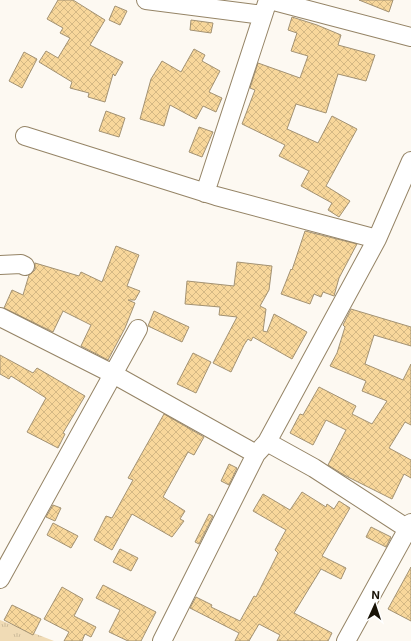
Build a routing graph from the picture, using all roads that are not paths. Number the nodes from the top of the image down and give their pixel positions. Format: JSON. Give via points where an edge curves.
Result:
{"nodes":[{"id":1,"x":146,"y":0,"type":"edge"},
{"id":2,"x":267,"y":5,"type":"edge"},
{"id":3,"x":411,"y":37,"type":"edge"},
{"id":4,"x":26,"y":136,"type":"dead end"},
{"id":5,"x":411,"y":160,"type":"edge"},
{"id":6,"x":204,"y":192,"type":"junction"},
{"id":7,"x":377,"y":239,"type":"junction"},
{"id":8,"x":0,"y":265,"type":"edge"},
{"id":9,"x":25,"y":266,"type":"dead end"},
{"id":10,"x":0,"y":317,"type":"edge"},
{"id":11,"x":138,"y":329,"type":"dead end"},
{"id":12,"x":113,"y":374,"type":"junction"},
{"id":13,"x":262,"y":448,"type":"junction"},
{"id":14,"x":410,"y":528,"type":"edge"},
{"id":15,"x":0,"y":580,"type":"edge"},
{"id":16,"x":162,"y":641,"type":"edge"},
{"id":17,"x":346,"y":641,"type":"edge"}],
"edges":[{"from":1,"to":2,"type":"street"},
{"from":2,"to":3,"type":"street"},
{"from":2,"to":6,"type":"street"},
{"from":4,"to":6,"type":"street"},
{"from":5,"to":7,"type":"street"},
{"from":6,"to":7,"type":"street"},
{"from":7,"to":13,"type":"street"},
{"from":8,"to":9,"type":"street"},
{"from":10,"to":12,"type":"street"},
{"from":11,"to":12,"type":"street"},
{"from":12,"to":13,"type":"street"},
{"from":12,"to":15,"type":"street"},
{"from":13,"to":14,"type":"street","via":[[314,468]]},
{"from":13,"to":16,"type":"street"},
{"from":14,"to":17,"type":"street"}]}
